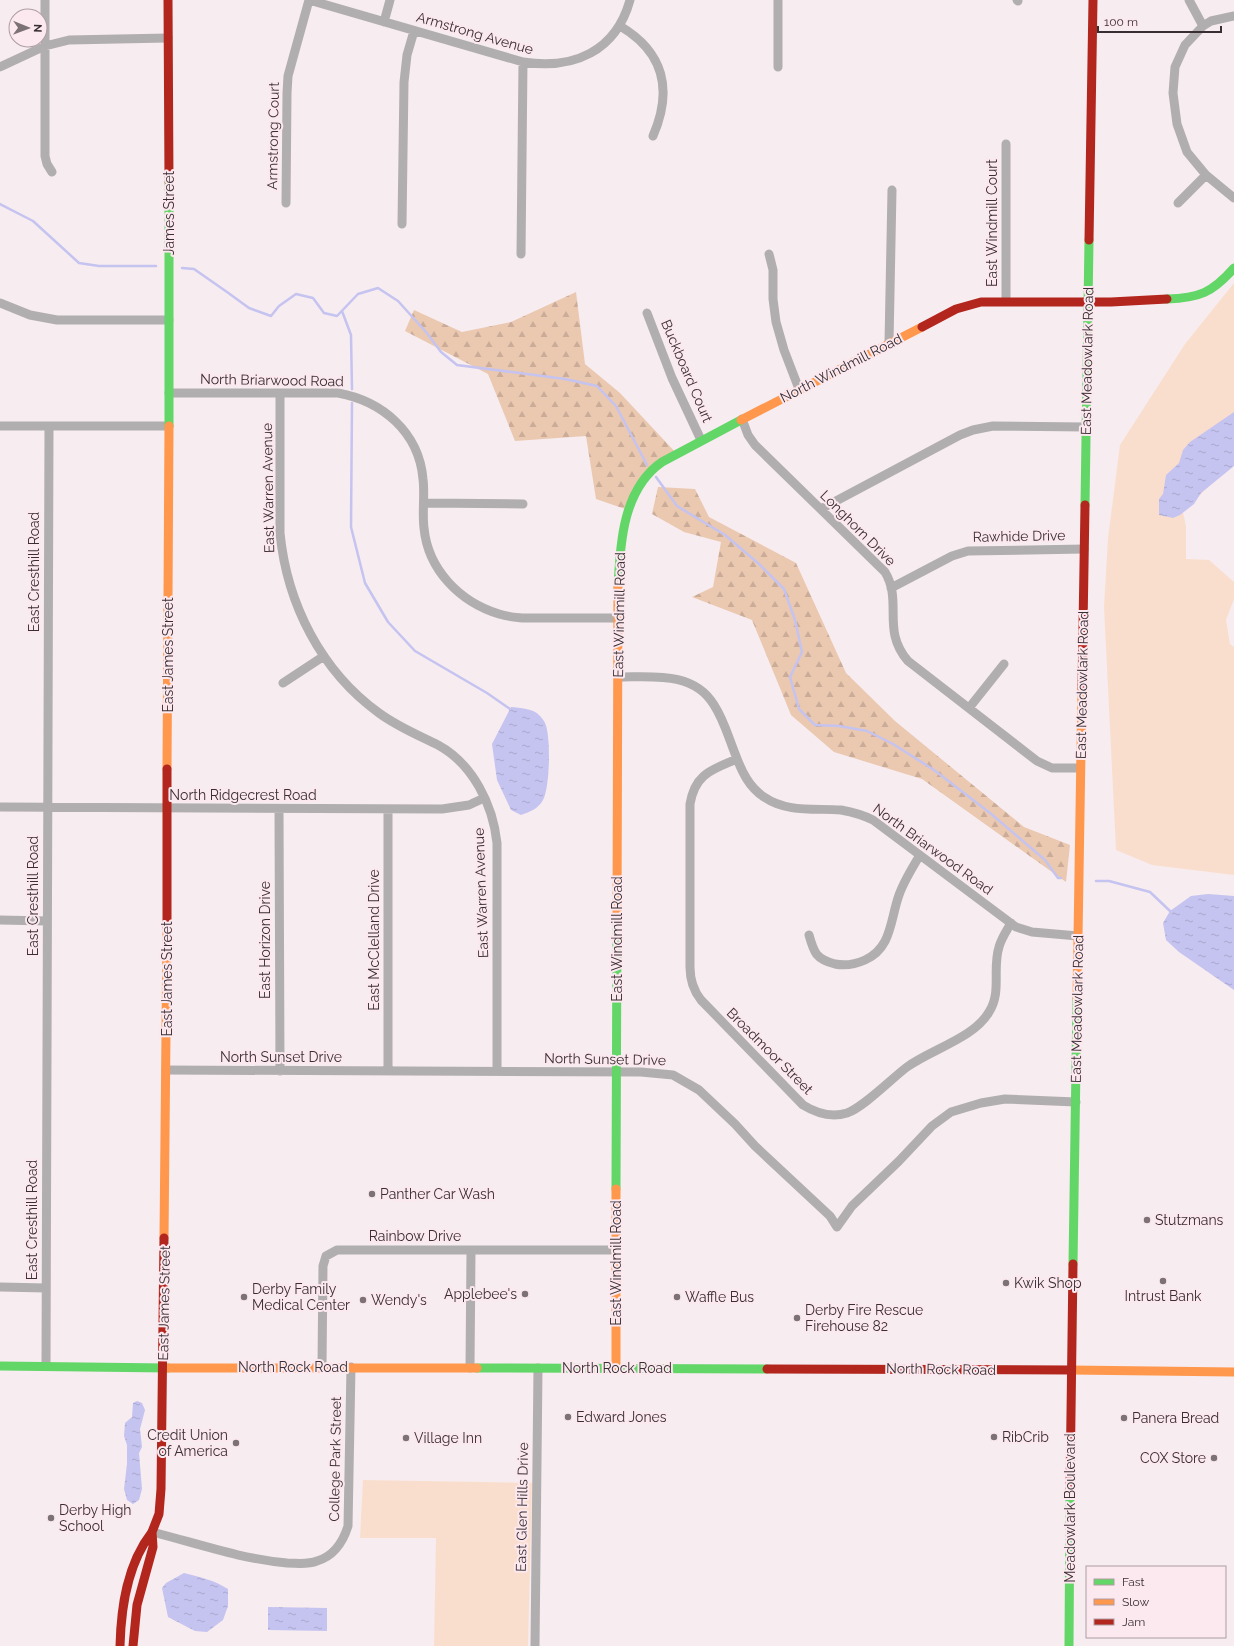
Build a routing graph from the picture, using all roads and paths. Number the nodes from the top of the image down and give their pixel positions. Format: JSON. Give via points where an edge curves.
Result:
{"nodes":[{"id":1,"x":168,"y":0,"type":"edge"},
{"id":2,"x":309,"y":0,"type":"edge"},
{"id":3,"x":390,"y":0,"type":"edge"},
{"id":4,"x":630,"y":0,"type":"edge"},
{"id":5,"x":778,"y":0,"type":"edge"},
{"id":6,"x":1093,"y":0,"type":"edge"},
{"id":7,"x":1189,"y":0,"type":"edge"},
{"id":8,"x":1234,"y":16,"type":"edge"},
{"id":9,"x":384,"y":22,"type":"junction"},
{"id":10,"x":620,"y":26,"type":"junction"},
{"id":11,"x":1203,"y":26,"type":"junction"},
{"id":12,"x":414,"y":30,"type":"junction"},
{"id":13,"x":168,"y":38,"type":"junction"},
{"id":14,"x":48,"y":45,"type":"edge"},
{"id":15,"x":41,"y":48,"type":"edge"},
{"id":16,"x":45,"y":48,"type":"edge"},
{"id":17,"x":523,"y":62,"type":"junction"},
{"id":18,"x":0,"y":67,"type":"edge"},
{"id":19,"x":778,"y":67,"type":"dead end"},
{"id":20,"x":653,"y":136,"type":"dead end"},
{"id":21,"x":1006,"y":144,"type":"dead end"},
{"id":22,"x":52,"y":172,"type":"dead end"},
{"id":23,"x":1206,"y":175,"type":"junction"},
{"id":24,"x":892,"y":190,"type":"dead end"},
{"id":25,"x":1234,"y":198,"type":"edge"},
{"id":26,"x":286,"y":203,"type":"dead end"},
{"id":27,"x":1178,"y":203,"type":"dead end"},
{"id":28,"x":402,"y":224,"type":"dead end"},
{"id":29,"x":521,"y":254,"type":"dead end"},
{"id":30,"x":769,"y":254,"type":"dead end"},
{"id":31,"x":1234,"y":268,"type":"edge"},
{"id":32,"x":1006,"y":301,"type":"junction"},
{"id":33,"x":1088,"y":302,"type":"junction"},
{"id":34,"x":0,"y":303,"type":"edge"},
{"id":35,"x":647,"y":313,"type":"dead end"},
{"id":36,"x":169,"y":320,"type":"junction"},
{"id":37,"x":889,"y":342,"type":"junction"},
{"id":38,"x":799,"y":389,"type":"junction"},
{"id":39,"x":169,"y":393,"type":"junction"},
{"id":40,"x":280,"y":393,"type":"junction"},
{"id":41,"x":742,"y":418,"type":"junction"},
{"id":42,"x":0,"y":426,"type":"edge"},
{"id":43,"x":49,"y":426,"type":"junction"},
{"id":44,"x":169,"y":426,"type":"junction"},
{"id":45,"x":1086,"y":427,"type":"junction"},
{"id":46,"x":701,"y":440,"type":"junction"},
{"id":47,"x":424,"y":503,"type":"junction"},
{"id":48,"x":523,"y":504,"type":"dead end"},
{"id":49,"x":821,"y":509,"type":"junction"},
{"id":50,"x":628,"y":510,"type":"joint"},
{"id":51,"x":1084,"y":549,"type":"junction"},
{"id":52,"x":891,"y":588,"type":"junction"},
{"id":53,"x":617,"y":618,"type":"junction"},
{"id":54,"x":324,"y":656,"type":"junction"},
{"id":55,"x":1004,"y":664,"type":"dead end"},
{"id":56,"x":618,"y":677,"type":"junction"},
{"id":57,"x":283,"y":682,"type":"dead end"},
{"id":58,"x":969,"y":708,"type":"junction"},
{"id":59,"x":737,"y":759,"type":"junction"},
{"id":60,"x":1080,"y":768,"type":"junction"},
{"id":61,"x":484,"y":798,"type":"junction"},
{"id":62,"x":0,"y":807,"type":"edge"},
{"id":63,"x":48,"y":808,"type":"junction"},
{"id":64,"x":167,"y":809,"type":"junction"},
{"id":65,"x":279,"y":809,"type":"junction"},
{"id":66,"x":388,"y":809,"type":"junction"},
{"id":67,"x":920,"y":855,"type":"junction"},
{"id":68,"x":0,"y":920,"type":"edge"},
{"id":69,"x":47,"y":920,"type":"junction"},
{"id":70,"x":1011,"y":923,"type":"junction"},
{"id":71,"x":809,"y":935,"type":"dead end"},
{"id":72,"x":1078,"y":936,"type":"junction"},
{"id":73,"x":166,"y":1070,"type":"junction"},
{"id":74,"x":280,"y":1071,"type":"junction"},
{"id":75,"x":388,"y":1071,"type":"junction"},
{"id":76,"x":497,"y":1071,"type":"junction"},
{"id":77,"x":616,"y":1073,"type":"junction"},
{"id":78,"x":1076,"y":1102,"type":"junction"},
{"id":79,"x":471,"y":1250,"type":"junction"},
{"id":80,"x":616,"y":1250,"type":"junction"},
{"id":81,"x":0,"y":1288,"type":"edge"},
{"id":82,"x":46,"y":1288,"type":"junction"},
{"id":83,"x":0,"y":1366,"type":"edge"},
{"id":84,"x":46,"y":1366,"type":"junction"},
{"id":85,"x":322,"y":1367,"type":"junction"},
{"id":86,"x":351,"y":1367,"type":"junction"},
{"id":87,"x":164,"y":1368,"type":"junction"},
{"id":88,"x":470,"y":1368,"type":"junction"},
{"id":89,"x":538,"y":1368,"type":"junction"},
{"id":90,"x":616,"y":1368,"type":"junction"},
{"id":91,"x":1071,"y":1371,"type":"junction"},
{"id":92,"x":1234,"y":1372,"type":"edge"},
{"id":93,"x":152,"y":1532,"type":"junction"},
{"id":94,"x":120,"y":1646,"type":"edge"},
{"id":95,"x":133,"y":1646,"type":"edge"},
{"id":96,"x":534,"y":1646,"type":"edge"},
{"id":97,"x":1069,"y":1646,"type":"edge"}],
"edges":[{"from":1,"to":13,"type":"street","name":"James Street"},
{"from":2,"to":9,"type":"street","name":"Armstrong Avenue"},
{"from":2,"to":26,"type":"street","name":"Armstrong Court","via":[[288,76]]},
{"from":3,"to":9,"type":"street"},
{"from":4,"to":10,"type":"street","name":"Armstrong Avenue"},
{"from":5,"to":19,"type":"street"},
{"from":6,"to":33,"type":"street","name":"East Meadowlark Road"},
{"from":7,"to":11,"type":"street"},
{"from":8,"to":11,"type":"street","via":[[1211,21]]},
{"from":9,"to":12,"type":"street","name":"Armstrong Avenue"},
{"from":10,"to":17,"type":"street","name":"Armstrong Avenue","via":[[602,46],[579,59],[551,65]]},
{"from":10,"to":20,"type":"street","via":[[634,35],[650,52],[660,73],[663,106]]},
{"from":11,"to":23,"type":"street","via":[[1180,54],[1175,67],[1173,93],[1177,124],[1187,152]]},
{"from":12,"to":17,"type":"street","name":"Armstrong Avenue"},
{"from":12,"to":28,"type":"street","via":[[407,55],[404,82]]},
{"from":13,"to":14,"type":"street","via":[[78,39]]},
{"from":13,"to":36,"type":"street","name":"James Street"},
{"from":15,"to":18,"type":"street"},
{"from":16,"to":22,"type":"street","via":[[45,156]]},
{"from":17,"to":29,"type":"street"},
{"from":21,"to":32,"type":"street","name":"East Windmill Court"},
{"from":23,"to":25,"type":"street"},
{"from":23,"to":27,"type":"street"},
{"from":24,"to":37,"type":"street"},
{"from":30,"to":38,"type":"street","via":[[773,270],[776,322]]},
{"from":31,"to":33,"type":"street","name":"North Windmill Road","via":[[1213,289],[1190,298]]},
{"from":32,"to":33,"type":"street","name":"North Windmill Road"},
{"from":32,"to":37,"type":"street","name":"North Windmill Road","via":[[981,302],[956,308]]},
{"from":33,"to":45,"type":"street","name":"East Meadowlark Road"},
{"from":34,"to":36,"type":"street","via":[[30,315],[56,320]]},
{"from":35,"to":46,"type":"street","name":"Buckboard Court","via":[[672,378]]},
{"from":36,"to":39,"type":"street","name":"James Street"},
{"from":37,"to":38,"type":"street","name":"North Windmill Road"},
{"from":38,"to":41,"type":"street","name":"North Windmill Road"},
{"from":39,"to":40,"type":"street","name":"North Briarwood Road"},
{"from":39,"to":44,"type":"street","name":"James Street"},
{"from":40,"to":47,"type":"street","name":"North Briarwood Road","via":[[338,393],[362,399],[382,410],[400,425],[414,447],[422,469]]},
{"from":40,"to":54,"type":"street","name":"East Warren Avenue","via":[[282,555],[299,612]]},
{"from":41,"to":46,"type":"street","name":"North Windmill Road"},
{"from":41,"to":49,"type":"street","name":"Longhorn Drive","via":[[755,445]]},
{"from":42,"to":43,"type":"street"},
{"from":43,"to":44,"type":"street"},
{"from":43,"to":63,"type":"street","name":"East Cresthill Road"},
{"from":44,"to":64,"type":"street","name":"East James Street"},
{"from":45,"to":49,"type":"street","via":[[993,426],[973,430]]},
{"from":45,"to":51,"type":"street","name":"East Meadowlark Road"},
{"from":46,"to":50,"type":"street","name":"North Windmill Road","via":[[656,466],[640,485]]},
{"from":47,"to":48,"type":"street"},
{"from":47,"to":53,"type":"street","name":"North Briarwood Road","via":[[426,540],[434,561],[449,584],[473,603],[518,618]]},
{"from":49,"to":52,"type":"street","name":"Longhorn Drive","via":[[881,568],[888,577]]},
{"from":50,"to":53,"type":"street","name":"East Windmill Road","via":[[621,545]]},
{"from":51,"to":52,"type":"street","name":"Rawhide Drive","via":[[968,551],[952,556]]},
{"from":51,"to":60,"type":"street","name":"East Meadowlark Road"},
{"from":52,"to":58,"type":"street","name":"Longhorn Drive","via":[[893,630],[900,650],[908,661]]},
{"from":53,"to":56,"type":"street","name":"East Windmill Road"},
{"from":54,"to":57,"type":"street"},
{"from":54,"to":61,"type":"street","name":"East Warren Avenue","via":[[344,682],[379,713],[439,746],[458,760],[471,774]]},
{"from":55,"to":58,"type":"street"},
{"from":56,"to":59,"type":"street","name":"North Briarwood Road","via":[[672,678],[686,681],[698,688],[716,707]]},
{"from":56,"to":77,"type":"street","name":"East Windmill Road"},
{"from":58,"to":60,"type":"street","name":"Longhorn Drive","via":[[1046,766],[1057,769]]},
{"from":59,"to":67,"type":"street","name":"North Briarwood Road","via":[[750,784],[765,798],[793,808],[841,810],[862,815],[873,820]]},
{"from":59,"to":70,"type":"street","name":"Broadmoor Street","via":[[705,774],[696,785],[690,804],[692,983],[701,1000],[810,1109],[836,1115],[855,1109],[922,1057],[976,1027],[989,1013],[994,1002],[999,947]]},
{"from":60,"to":72,"type":"street","name":"East Meadowlark Road"},
{"from":61,"to":66,"type":"street","name":"North Ridgecrest Road","via":[[469,805],[448,809]]},
{"from":61,"to":76,"type":"street","name":"East Warren Avenue","via":[[493,820],[497,843]]},
{"from":62,"to":63,"type":"street","name":"North Ridgecrest Road"},
{"from":63,"to":64,"type":"street","name":"North Ridgecrest Road"},
{"from":63,"to":69,"type":"street","name":"East Cresthill Road"},
{"from":64,"to":65,"type":"street","name":"North Ridgecrest Road"},
{"from":64,"to":73,"type":"street","name":"East James Street"},
{"from":65,"to":66,"type":"street","name":"North Ridgecrest Road"},
{"from":65,"to":74,"type":"street","name":"East Horizon Drive"},
{"from":66,"to":75,"type":"street","name":"East McClelland Drive"},
{"from":67,"to":70,"type":"street","name":"North Briarwood Road"},
{"from":67,"to":71,"type":"street","via":[[905,880],[896,903],[888,938],[877,953],[849,965],[826,962],[819,958],[813,949]]},
{"from":68,"to":69,"type":"street"},
{"from":69,"to":82,"type":"street","name":"East Cresthill Road"},
{"from":70,"to":72,"type":"street","name":"North Briarwood Road","via":[[1032,932]]},
{"from":72,"to":78,"type":"street","name":"East Meadowlark Road"},
{"from":73,"to":74,"type":"street","name":"North Sunset Drive"},
{"from":73,"to":87,"type":"street","name":"East James Street"},
{"from":74,"to":75,"type":"street","name":"North Sunset Drive"},
{"from":75,"to":76,"type":"street","name":"North Sunset Drive"},
{"from":76,"to":77,"type":"street","name":"North Sunset Drive"},
{"from":77,"to":78,"type":"street","name":"North Sunset Drive","via":[[673,1075],[699,1090],[830,1216],[837,1227],[852,1206],[932,1126],[951,1112],[1005,1099]]},
{"from":77,"to":80,"type":"street","name":"East Windmill Road"},
{"from":78,"to":91,"type":"street","name":"East Meadowlark Road"},
{"from":79,"to":80,"type":"street","name":"Rainbow Drive"},
{"from":79,"to":85,"type":"street","name":"Rainbow Drive","via":[[337,1250],[326,1256],[322,1266]]},
{"from":79,"to":88,"type":"street"},
{"from":80,"to":90,"type":"street","name":"East Windmill Road"},
{"from":81,"to":82,"type":"street"},
{"from":82,"to":84,"type":"street","name":"East Cresthill Road"},
{"from":83,"to":84,"type":"street","name":"North Rock Road"},
{"from":84,"to":87,"type":"street","name":"North Rock Road"},
{"from":85,"to":86,"type":"street","name":"North Rock Road"},
{"from":85,"to":87,"type":"street","name":"North Rock Road"},
{"from":86,"to":88,"type":"street","name":"North Rock Road"},
{"from":86,"to":93,"type":"street","name":"College Park Street","via":[[348,1526],[335,1551],[327,1557],[309,1563],[274,1562]]},
{"from":87,"to":93,"type":"street","name":"East James Street","via":[[160,1502],[159,1514]]},
{"from":88,"to":89,"type":"street","name":"North Rock Road"},
{"from":89,"to":90,"type":"street","name":"North Rock Road"},
{"from":89,"to":96,"type":"street","name":"East Glen Hills Drive"},
{"from":90,"to":91,"type":"street","name":"North Rock Road"},
{"from":91,"to":92,"type":"street","name":"North Rock Road"},
{"from":91,"to":97,"type":"street","name":"Meadowlark Boulevard"},
{"from":93,"to":94,"type":"street","name":"East James Street","via":[[145,1539],[130,1574],[125,1594]]},
{"from":93,"to":95,"type":"street","name":"East James Street","via":[[152,1553],[140,1589]]}]}
